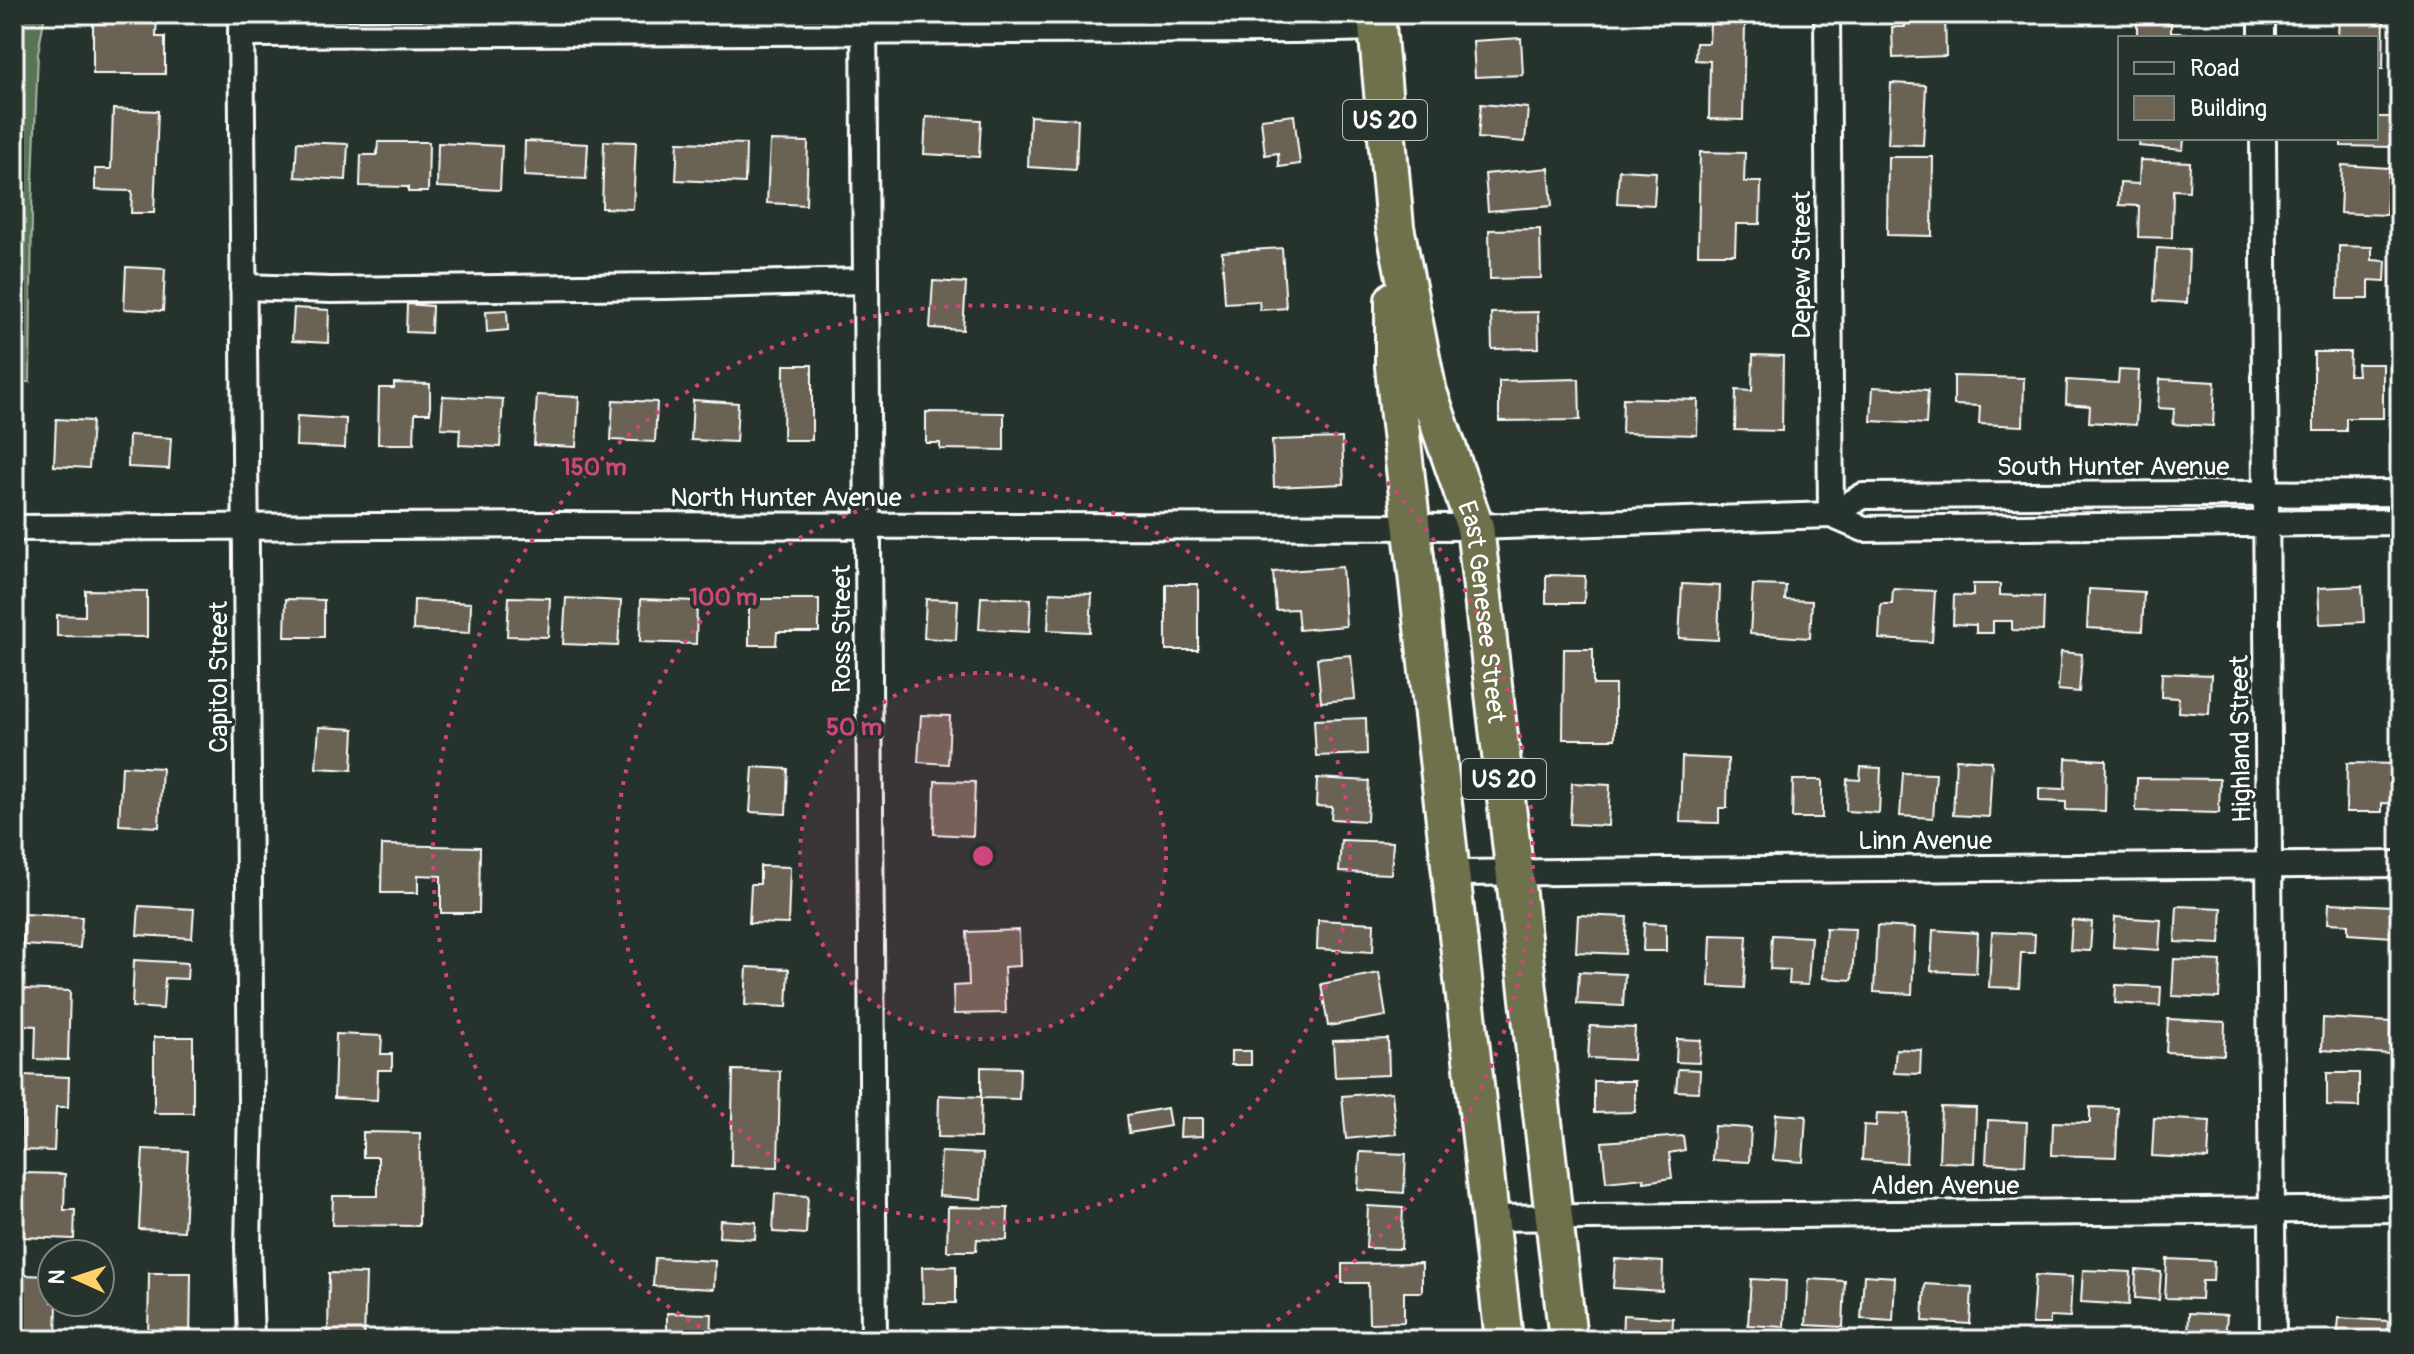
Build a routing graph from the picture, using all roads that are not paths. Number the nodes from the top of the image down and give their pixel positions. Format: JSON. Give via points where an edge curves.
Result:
{"nodes":[{"id":1,"x":1827,"y":14,"type":"edge"},
{"id":2,"x":2262,"y":14,"type":"edge"},
{"id":3,"x":1376,"y":21,"type":"edge"},
{"id":4,"x":864,"y":23,"type":"edge"},
{"id":5,"x":241,"y":24,"type":"edge"},
{"id":6,"x":2262,"y":36,"type":"edge"},
{"id":7,"x":2263,"y":140,"type":"edge"},
{"id":8,"x":1395,"y":227,"type":"junction"},
{"id":9,"x":866,"y":281,"type":"junction"},
{"id":10,"x":243,"y":287,"type":"junction"},
{"id":11,"x":2266,"y":493,"type":"junction"},
{"id":12,"x":2400,"y":493,"type":"edge"},
{"id":13,"x":2069,"y":495,"type":"junction"},
{"id":14,"x":1962,"y":496,"type":"junction"},
{"id":15,"x":1831,"y":515,"type":"junction"},
{"id":16,"x":2266,"y":522,"type":"junction"},
{"id":17,"x":2400,"y":522,"type":"edge"},
{"id":18,"x":868,"y":525,"type":"junction"},
{"id":19,"x":2069,"y":526,"type":"junction"},
{"id":20,"x":1413,"y":527,"type":"junction"},
{"id":21,"x":1475,"y":527,"type":"junction"},
{"id":22,"x":14,"y":528,"type":"edge"},
{"id":23,"x":245,"y":528,"type":"junction"},
{"id":24,"x":1963,"y":528,"type":"junction"},
{"id":25,"x":2400,"y":864,"type":"edge"},
{"id":26,"x":2269,"y":865,"type":"junction"},
{"id":27,"x":1514,"y":871,"type":"junction"},
{"id":28,"x":1451,"y":873,"type":"junction"},
{"id":29,"x":2400,"y":1209,"type":"edge"},
{"id":30,"x":2271,"y":1211,"type":"junction"},
{"id":31,"x":1555,"y":1217,"type":"junction"},
{"id":32,"x":1491,"y":1218,"type":"junction"},
{"id":33,"x":251,"y":1340,"type":"edge"},
{"id":34,"x":874,"y":1340,"type":"edge"},
{"id":35,"x":1504,"y":1340,"type":"edge"},
{"id":36,"x":1568,"y":1340,"type":"edge"},
{"id":37,"x":2273,"y":1340,"type":"edge"}],
"edges":[{"from":1,"to":15,"type":"street","name":"Depew Street"},
{"from":2,"to":6,"type":"street"},
{"from":3,"to":4,"type":"street"},
{"from":3,"to":8,"type":"highway","name":"East Genesee Street","number":"US 20"},
{"from":4,"to":5,"type":"street"},
{"from":4,"to":9,"type":"street","name":"Ross Street"},
{"from":5,"to":10,"type":"street","name":"Capitol Street"},
{"from":7,"to":11,"type":"street","name":"Highland Street"},
{"from":8,"to":20,"type":"highway","name":"East Genesee Street","number":"US 20","via":[[1394,366]]},
{"from":8,"to":21,"type":"highway","name":"East Genesee Street","number":"US 20","via":[[1428,392]]},
{"from":9,"to":10,"type":"street"},
{"from":9,"to":18,"type":"street","name":"Ross Street"},
{"from":10,"to":23,"type":"street","name":"Capitol Street"},
{"from":11,"to":12,"type":"street","name":"South Hunter Avenue"},
{"from":11,"to":13,"type":"street","name":"South Hunter Avenue"},
{"from":11,"to":16,"type":"street","name":"Highland Street"},
{"from":13,"to":14,"type":"street","name":"South Hunter Avenue"},
{"from":13,"to":19,"type":"street"},
{"from":14,"to":15,"type":"street","name":"South Hunter Avenue","via":[[1863,496]]},
{"from":14,"to":24,"type":"street"},
{"from":15,"to":21,"type":"street","name":"South Hunter Avenue"},
{"from":15,"to":24,"type":"street","name":"South Hunter Avenue","via":[[1864,529]]},
{"from":16,"to":17,"type":"street","name":"South Hunter Avenue"},
{"from":16,"to":19,"type":"street","name":"South Hunter Avenue"},
{"from":16,"to":26,"type":"street","name":"Highland Street"},
{"from":18,"to":20,"type":"street","name":"North Hunter Avenue"},
{"from":18,"to":23,"type":"street","name":"North Hunter Avenue"},
{"from":18,"to":34,"type":"street","name":"Ross Street"},
{"from":19,"to":24,"type":"street","name":"South Hunter Avenue"},
{"from":20,"to":21,"type":"street","name":"South Hunter Avenue"},
{"from":20,"to":28,"type":"highway","name":"East Genesee Street","number":"US 20"},
{"from":21,"to":27,"type":"highway","name":"East Genesee Street","number":"US 20"},
{"from":22,"to":23,"type":"street","name":"North Hunter Avenue"},
{"from":23,"to":33,"type":"street","name":"Capitol Street"},
{"from":25,"to":26,"type":"street","name":"Linn Avenue"},
{"from":26,"to":27,"type":"street","name":"Linn Avenue"},
{"from":26,"to":30,"type":"street","name":"Highland Street"},
{"from":27,"to":28,"type":"street","name":"Linn Avenue"},
{"from":27,"to":31,"type":"highway","name":"East Genesee Street","number":"US 20"},
{"from":28,"to":32,"type":"highway","name":"East Genesee Street","number":"US 20"},
{"from":29,"to":30,"type":"street","name":"Alden Avenue"},
{"from":30,"to":31,"type":"street","name":"Alden Avenue"},
{"from":30,"to":37,"type":"street","name":"Highland Street"},
{"from":31,"to":32,"type":"street","name":"Alden Avenue"},
{"from":31,"to":36,"type":"highway","name":"East Genesee Street","number":"US 20"},
{"from":32,"to":35,"type":"highway","name":"East Genesee Street","number":"US 20"}]}
